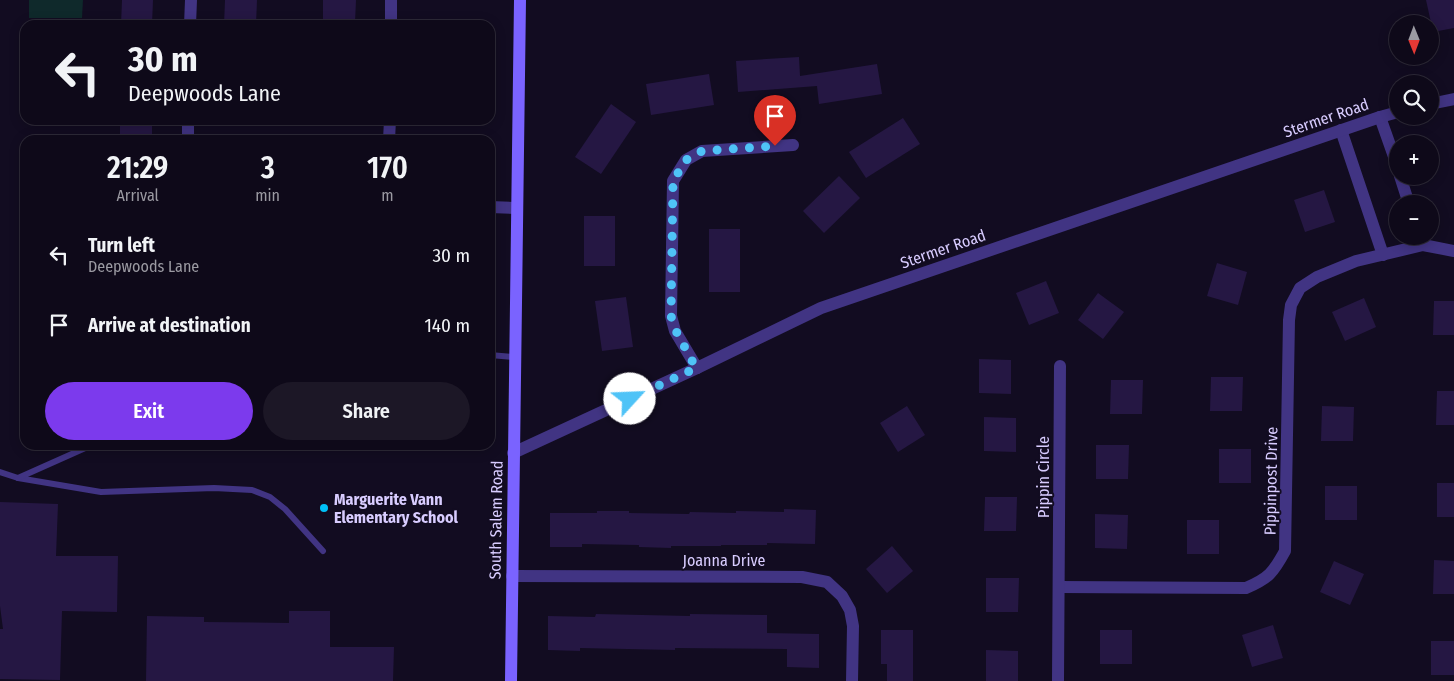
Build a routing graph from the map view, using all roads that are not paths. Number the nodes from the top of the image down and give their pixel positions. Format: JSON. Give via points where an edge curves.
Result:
{"nodes":[{"id":1,"x":191,"y":0,"type":"edge"},
{"id":2,"x":391,"y":0,"type":"edge"},
{"id":3,"x":520,"y":0,"type":"edge"},
{"id":4,"x":190,"y":20,"type":"edge"},
{"id":5,"x":391,"y":20,"type":"edge"},
{"id":6,"x":1454,"y":98,"type":"edge"},
{"id":7,"x":1439,"y":102,"type":"edge"},
{"id":8,"x":1389,"y":114,"type":"edge"},
{"id":9,"x":1380,"y":116,"type":"junction"},
{"id":10,"x":1341,"y":130,"type":"junction"},
{"id":11,"x":1389,"y":142,"type":"edge"},
{"id":12,"x":793,"y":145,"type":"dead end"},
{"id":13,"x":495,"y":207,"type":"edge"},
{"id":14,"x":516,"y":208,"type":"junction"},
{"id":15,"x":1411,"y":245,"type":"edge"},
{"id":16,"x":1435,"y":245,"type":"edge"},
{"id":17,"x":1454,"y":251,"type":"edge"},
{"id":18,"x":1383,"y":255,"type":"junction"},
{"id":19,"x":495,"y":355,"type":"edge"},
{"id":20,"x":514,"y":357,"type":"junction"},
{"id":21,"x":1060,"y":366,"type":"dead end"},
{"id":22,"x":696,"y":368,"type":"junction"},
{"id":23,"x":81,"y":450,"type":"edge"},
{"id":24,"x":513,"y":453,"type":"junction"},
{"id":25,"x":0,"y":472,"type":"edge"},
{"id":26,"x":18,"y":478,"type":"junction"},
{"id":27,"x":323,"y":551,"type":"dead end"},
{"id":28,"x":512,"y":576,"type":"junction"},
{"id":29,"x":1059,"y":587,"type":"junction"},
{"id":30,"x":511,"y":681,"type":"edge"},
{"id":31,"x":852,"y":681,"type":"edge"},
{"id":32,"x":1058,"y":681,"type":"edge"}],
"edges":[{"from":1,"to":4,"type":"street"},
{"from":2,"to":5,"type":"street"},
{"from":3,"to":14,"type":"main road","name":"South Salem Road"},
{"from":6,"to":7,"type":"street"},
{"from":8,"to":9,"type":"street","name":"Stermer Road"},
{"from":9,"to":10,"type":"street","name":"Stermer Road"},
{"from":9,"to":11,"type":"street"},
{"from":10,"to":18,"type":"street"},
{"from":10,"to":22,"type":"street","name":"Stermer Road","via":[[821,308]]},
{"from":12,"to":22,"type":"street","via":[[702,151],[686,160],[673,181],[671,316]]},
{"from":13,"to":14,"type":"street"},
{"from":14,"to":20,"type":"main road","name":"South Salem Road"},
{"from":15,"to":18,"type":"street","name":"Pippinpost Drive"},
{"from":16,"to":17,"type":"street","name":"Pippinpost Drive"},
{"from":18,"to":29,"type":"street","name":"Pippinpost Drive","via":[[1356,261],[1317,277],[1300,288],[1291,305],[1285,551],[1265,580],[1246,588]]},
{"from":19,"to":20,"type":"lane"},
{"from":20,"to":24,"type":"main road","name":"South Salem Road"},
{"from":21,"to":29,"type":"street","name":"Pippin Circle"},
{"from":22,"to":24,"type":"street","name":"Stermer Road"},
{"from":23,"to":26,"type":"lane"},
{"from":24,"to":28,"type":"main road","name":"South Salem Road"},
{"from":25,"to":26,"type":"lane"},
{"from":26,"to":27,"type":"lane","via":[[101,492],[214,488],[252,490],[270,497],[285,509]]},
{"from":28,"to":30,"type":"main road","name":"South Salem Road"},
{"from":28,"to":31,"type":"street","name":"Joanna Drive","via":[[802,577],[826,582],[842,596],[850,610],[853,626]]},
{"from":29,"to":32,"type":"street"}]}
